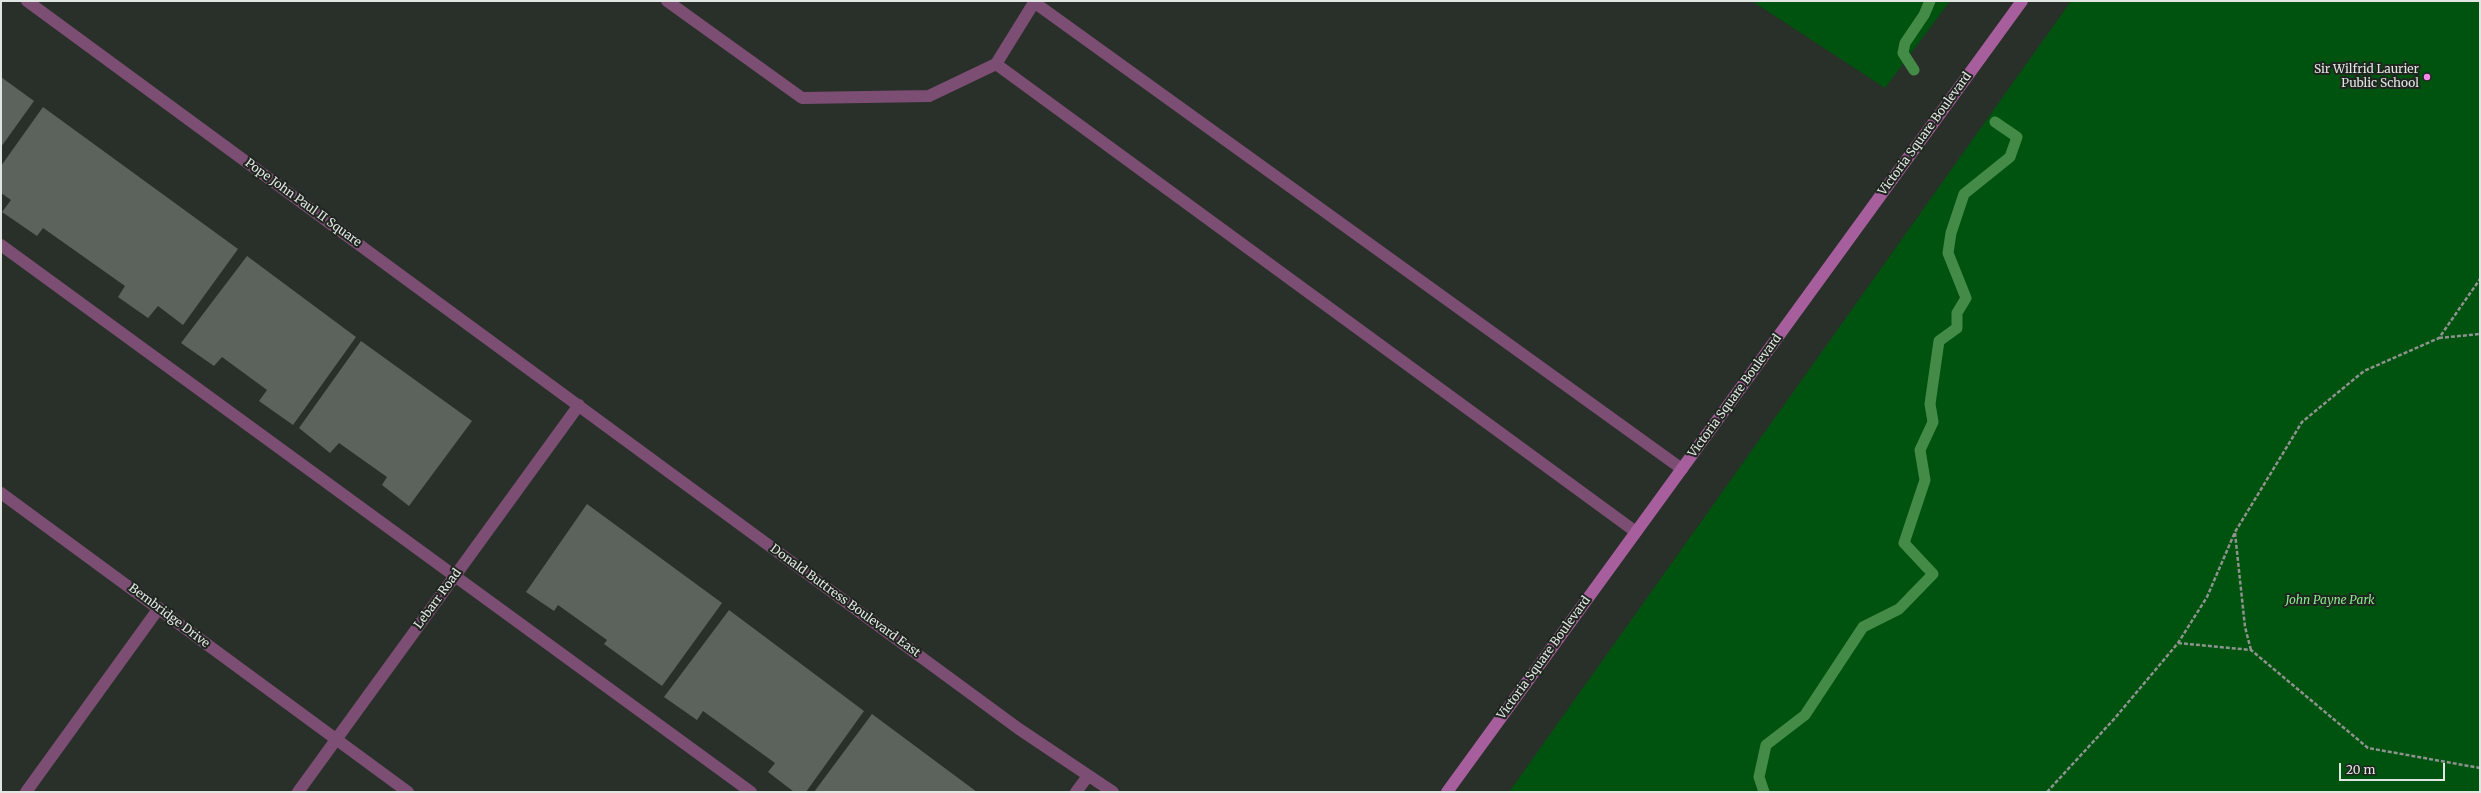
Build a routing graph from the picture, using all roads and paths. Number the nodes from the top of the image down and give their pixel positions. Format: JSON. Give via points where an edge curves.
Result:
{"nodes":[{"id":1,"x":28,"y":1,"type":"edge"},
{"id":2,"x":667,"y":1,"type":"edge"},
{"id":3,"x":2022,"y":1,"type":"edge"},
{"id":4,"x":1035,"y":2,"type":"edge"},
{"id":5,"x":996,"y":64,"type":"junction"},
{"id":6,"x":1,"y":245,"type":"edge"},
{"id":7,"x":2480,"y":280,"type":"edge"},
{"id":8,"x":2480,"y":334,"type":"edge"},
{"id":9,"x":2439,"y":338,"type":"junction"},
{"id":10,"x":579,"y":405,"type":"junction"},
{"id":11,"x":1682,"y":469,"type":"junction"},
{"id":12,"x":1,"y":493,"type":"edge"},
{"id":13,"x":1636,"y":532,"type":"junction"},
{"id":14,"x":2235,"y":532,"type":"junction"},
{"id":15,"x":456,"y":575,"type":"junction"},
{"id":16,"x":159,"y":608,"type":"junction"},
{"id":17,"x":2178,"y":644,"type":"junction"},
{"id":18,"x":2251,"y":650,"type":"junction"},
{"id":19,"x":336,"y":740,"type":"junction"},
{"id":20,"x":2480,"y":768,"type":"edge"},
{"id":21,"x":1088,"y":776,"type":"junction"},
{"id":22,"x":26,"y":792,"type":"edge"},
{"id":23,"x":298,"y":792,"type":"edge"},
{"id":24,"x":408,"y":792,"type":"edge"},
{"id":25,"x":751,"y":792,"type":"edge"},
{"id":26,"x":1076,"y":792,"type":"edge"},
{"id":27,"x":1114,"y":792,"type":"edge"},
{"id":28,"x":1447,"y":792,"type":"edge"},
{"id":29,"x":2047,"y":792,"type":"edge"}],
"edges":[{"from":1,"to":10,"type":"street","name":"Pope John Paul II Square"},
{"from":2,"to":5,"type":"street","via":[[802,98],[930,96]]},
{"from":3,"to":11,"type":"street","name":"Victoria Square Boulevard"},
{"from":4,"to":5,"type":"street"},
{"from":4,"to":11,"type":"street"},
{"from":5,"to":13,"type":"street"},
{"from":6,"to":15,"type":"street"},
{"from":7,"to":9,"type":"path"},
{"from":8,"to":9,"type":"path"},
{"from":9,"to":14,"type":"path","via":[[2364,371],[2302,422]]},
{"from":10,"to":15,"type":"street","name":"Lebarr Road"},
{"from":10,"to":21,"type":"street","name":"Donald Buttress Boulevard East"},
{"from":11,"to":13,"type":"street","name":"Victoria Square Boulevard"},
{"from":12,"to":16,"type":"street","name":"Bembridge Drive"},
{"from":13,"to":28,"type":"street","name":"Victoria Square Boulevard"},
{"from":14,"to":17,"type":"path","via":[[2206,598]]},
{"from":14,"to":18,"type":"path","via":[[2245,627]]},
{"from":15,"to":19,"type":"street","name":"Lebarr Road"},
{"from":15,"to":25,"type":"street"},
{"from":16,"to":19,"type":"street","name":"Bembridge Drive"},
{"from":16,"to":22,"type":"street"},
{"from":17,"to":18,"type":"path"},
{"from":17,"to":29,"type":"path"},
{"from":18,"to":20,"type":"path","via":[[2368,748]]},
{"from":19,"to":23,"type":"street","name":"Lebarr Road"},
{"from":19,"to":24,"type":"street","name":"Bembridge Drive"},
{"from":21,"to":26,"type":"street"},
{"from":21,"to":27,"type":"street","name":"Donald Buttress Boulevard East"}]}
